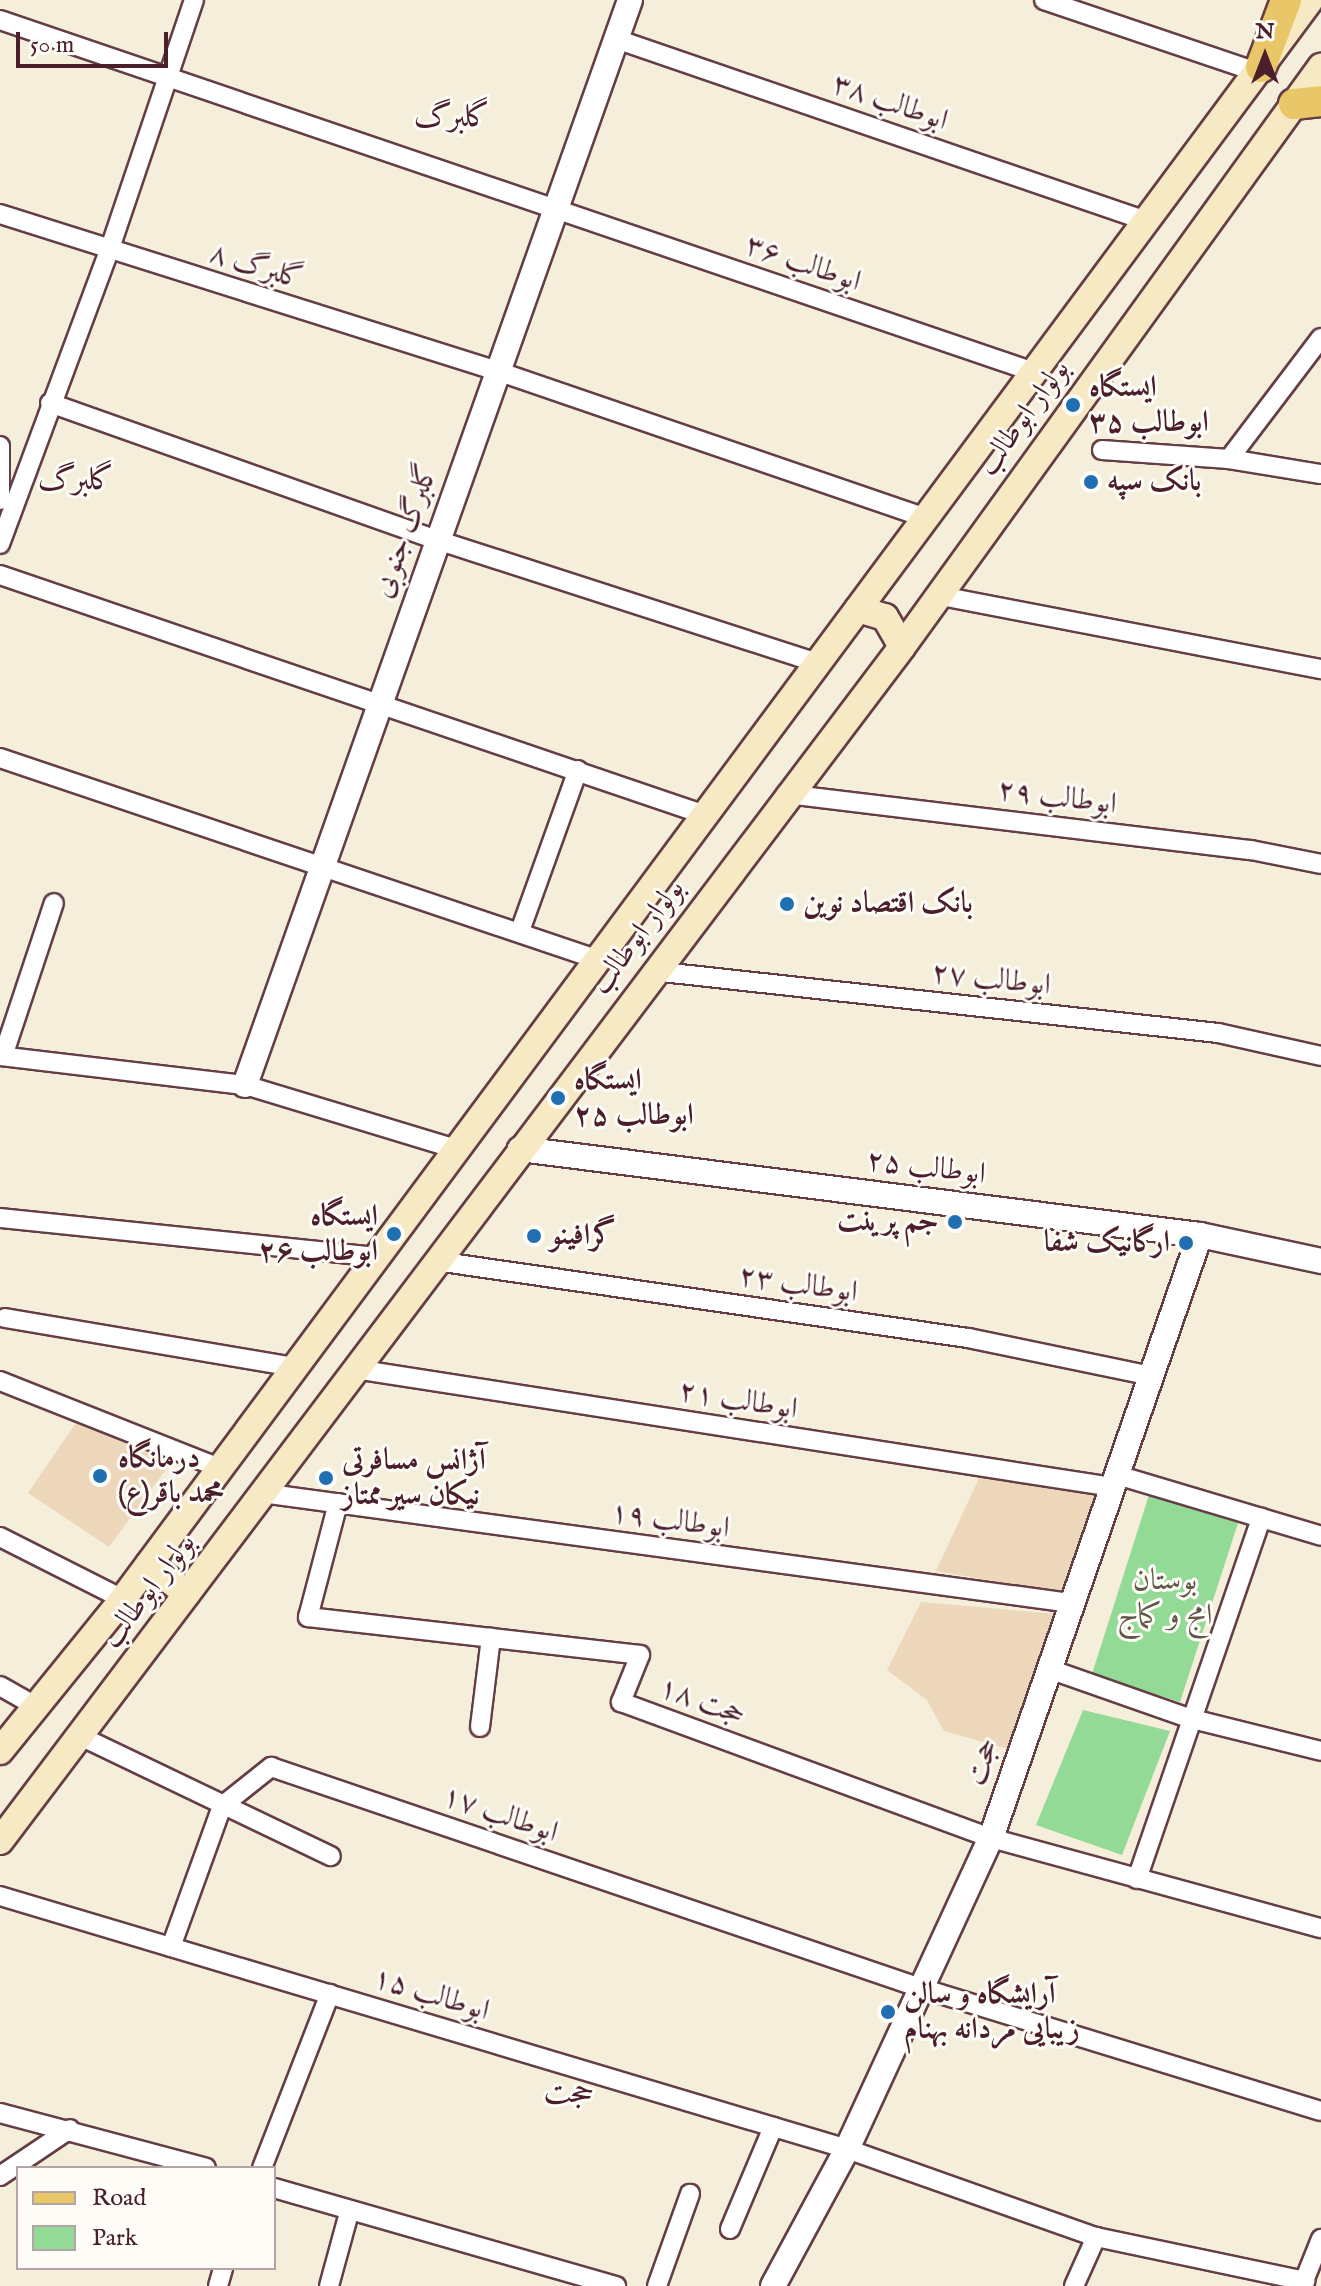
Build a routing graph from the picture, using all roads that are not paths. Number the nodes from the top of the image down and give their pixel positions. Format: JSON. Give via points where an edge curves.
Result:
{"nodes":[{"id":1,"x":194,"y":0,"type":"edge"},
{"id":2,"x":1044,"y":0,"type":"edge"},
{"id":3,"x":1286,"y":0,"type":"edge"},
{"id":4,"x":1310,"y":0,"type":"edge"},
{"id":5,"x":628,"y":1,"type":"edge"},
{"id":6,"x":0,"y":20,"type":"edge"},
{"id":7,"x":616,"y":39,"type":"junction"},
{"id":8,"x":1321,"y":67,"type":"edge"},
{"id":9,"x":1259,"y":70,"type":"junction"},
{"id":10,"x":167,"y":77,"type":"junction"},
{"id":11,"x":1307,"y":103,"type":"edge"},
{"id":12,"x":555,"y":210,"type":"junction"},
{"id":13,"x":0,"y":214,"type":"edge"},
{"id":14,"x":1146,"y":221,"type":"junction"},
{"id":15,"x":109,"y":251,"type":"junction"},
{"id":16,"x":1321,"y":338,"type":"edge"},
{"id":17,"x":497,"y":371,"type":"junction"},
{"id":18,"x":1034,"y":372,"type":"junction"},
{"id":19,"x":50,"y":403,"type":"junction"},
{"id":20,"x":0,"y":446,"type":"edge"},
{"id":21,"x":1102,"y":450,"type":"dead end"},
{"id":22,"x":1229,"y":459,"type":"junction"},
{"id":23,"x":1321,"y":474,"type":"edge"},
{"id":24,"x":0,"y":500,"type":"edge"},
{"id":25,"x":926,"y":518,"type":"junction"},
{"id":26,"x":437,"y":540,"type":"junction"},
{"id":27,"x":0,"y":544,"type":"edge"},
{"id":28,"x":0,"y":575,"type":"edge"},
{"id":29,"x":936,"y":595,"type":"junction"},
{"id":30,"x":858,"y":609,"type":"junction"},
{"id":31,"x":902,"y":647,"type":"junction"},
{"id":32,"x":818,"y":663,"type":"junction"},
{"id":33,"x":1321,"y":669,"type":"edge"},
{"id":34,"x":379,"y":702,"type":"junction"},
{"id":35,"x":0,"y":758,"type":"edge"},
{"id":36,"x":578,"y":770,"type":"junction"},
{"id":37,"x":786,"y":794,"type":"junction"},
{"id":38,"x":705,"y":815,"type":"junction"},
{"id":39,"x":1321,"y":864,"type":"edge"},
{"id":40,"x":321,"y":865,"type":"junction"},
{"id":41,"x":54,"y":903,"type":"dead end"},
{"id":42,"x":520,"y":931,"type":"junction"},
{"id":43,"x":596,"y":959,"type":"junction"},
{"id":44,"x":653,"y":971,"type":"junction"},
{"id":45,"x":1,"y":1056,"type":"edge"},
{"id":46,"x":1321,"y":1056,"type":"edge"},
{"id":47,"x":245,"y":1085,"type":"junction"},
{"id":48,"x":455,"y":1149,"type":"junction"},
{"id":49,"x":520,"y":1149,"type":"junction"},
{"id":50,"x":0,"y":1218,"type":"edge"},
{"id":51,"x":1200,"y":1235,"type":"junction"},
{"id":52,"x":377,"y":1257,"type":"junction"},
{"id":53,"x":436,"y":1261,"type":"junction"},
{"id":54,"x":1321,"y":1261,"type":"edge"},
{"id":55,"x":5,"y":1318,"type":"dead end"},
{"id":56,"x":295,"y":1367,"type":"junction"},
{"id":57,"x":355,"y":1369,"type":"junction"},
{"id":58,"x":1151,"y":1376,"type":"junction"},
{"id":59,"x":0,"y":1381,"type":"edge"},
{"id":60,"x":220,"y":1468,"type":"junction"},
{"id":61,"x":1115,"y":1481,"type":"junction"},
{"id":62,"x":262,"y":1493,"type":"junction"},
{"id":63,"x":338,"y":1503,"type":"junction"},
{"id":64,"x":1261,"y":1518,"type":"junction"},
{"id":65,"x":1321,"y":1536,"type":"edge"},
{"id":66,"x":0,"y":1537,"type":"edge"},
{"id":67,"x":149,"y":1564,"type":"junction"},
{"id":68,"x":187,"y":1594,"type":"junction"},
{"id":69,"x":123,"y":1599,"type":"junction"},
{"id":70,"x":1070,"y":1603,"type":"junction"},
{"id":71,"x":491,"y":1638,"type":"junction"},
{"id":72,"x":1049,"y":1669,"type":"junction"},
{"id":73,"x":0,"y":1686,"type":"edge"},
{"id":74,"x":37,"y":1707,"type":"junction"},
{"id":75,"x":1192,"y":1719,"type":"junction"},
{"id":76,"x":480,"y":1727,"type":"dead end"},
{"id":77,"x":80,"y":1736,"type":"junction"},
{"id":78,"x":0,"y":1751,"type":"edge"},
{"id":79,"x":1321,"y":1751,"type":"edge"},
{"id":80,"x":222,"y":1806,"type":"junction"},
{"id":81,"x":991,"y":1838,"type":"junction"},
{"id":82,"x":0,"y":1841,"type":"edge"},
{"id":83,"x":331,"y":1856,"type":"dead end"},
{"id":84,"x":1137,"y":1879,"type":"junction"},
{"id":85,"x":0,"y":1896,"type":"edge"},
{"id":86,"x":1321,"y":1928,"type":"edge"},
{"id":87,"x":171,"y":1947,"type":"junction"},
{"id":88,"x":921,"y":1988,"type":"junction"},
{"id":89,"x":330,"y":1994,"type":"junction"},
{"id":90,"x":1321,"y":2111,"type":"edge"},
{"id":91,"x":0,"y":2113,"type":"edge"},
{"id":92,"x":773,"y":2127,"type":"junction"},
{"id":93,"x":70,"y":2129,"type":"junction"},
{"id":94,"x":847,"y":2149,"type":"junction"},
{"id":95,"x":199,"y":2166,"type":"edge"},
{"id":96,"x":263,"y":2166,"type":"edge"},
{"id":97,"x":0,"y":2176,"type":"edge"},
{"id":98,"x":276,"y":2189,"type":"edge"},
{"id":99,"x":690,"y":2194,"type":"dead end"},
{"id":100,"x":349,"y":2213,"type":"junction"},
{"id":101,"x":730,"y":2229,"type":"dead end"},
{"id":102,"x":1096,"y":2237,"type":"junction"},
{"id":103,"x":1321,"y":2239,"type":"edge"},
{"id":104,"x":1303,"y":2283,"type":"edge"},
{"id":105,"x":329,"y":2286,"type":"edge"},
{"id":106,"x":616,"y":2286,"type":"edge"},
{"id":107,"x":657,"y":2286,"type":"edge"},
{"id":108,"x":773,"y":2286,"type":"edge"},
{"id":109,"x":1074,"y":2286,"type":"edge"}],
"edges":[{"from":1,"to":10,"type":"street"},
{"from":2,"to":9,"type":"street"},
{"from":3,"to":9,"type":"main road"},
{"from":4,"to":9,"type":"main road","name":"بولوار ابوطالب"},
{"from":5,"to":7,"type":"street","name":"گلبرگ جنوبی"},
{"from":6,"to":10,"type":"street","name":"ابوطالب ۳۶"},
{"from":7,"to":12,"type":"street","name":"گلبرگ جنوبی"},
{"from":7,"to":14,"type":"street","name":"ابوطالب ۳۸"},
{"from":8,"to":11,"type":"main road","name":"بولوار ابوطالب"},
{"from":9,"to":14,"type":"main road","name":"بولوار ابوطالب"},
{"from":10,"to":12,"type":"street","name":"ابوطالب ۳۶"},
{"from":10,"to":15,"type":"street"},
{"from":11,"to":29,"type":"main road","name":"بولوار ابوطالب"},
{"from":12,"to":17,"type":"street","name":"گلبرگ جنوبی"},
{"from":12,"to":18,"type":"street","name":"ابوطالب ۳۶"},
{"from":13,"to":15,"type":"street","name":"گلبرگ ۸"},
{"from":14,"to":18,"type":"main road","name":"بولوار ابوطالب"},
{"from":15,"to":17,"type":"street","name":"گلبرگ ۸"},
{"from":15,"to":19,"type":"street"},
{"from":16,"to":22,"type":"street"},
{"from":17,"to":25,"type":"street","name":"گلبرگ ۸"},
{"from":17,"to":26,"type":"street","name":"گلبرگ جنوبی"},
{"from":18,"to":25,"type":"main road","name":"بولوار ابوطالب"},
{"from":19,"to":26,"type":"street"},
{"from":19,"to":27,"type":"street"},
{"from":20,"to":24,"type":"street"},
{"from":21,"to":22,"type":"street"},
{"from":22,"to":23,"type":"street"},
{"from":25,"to":30,"type":"main road","name":"بولوار ابوطالب"},
{"from":26,"to":32,"type":"street"},
{"from":26,"to":34,"type":"street","name":"گلبرگ جنوبی"},
{"from":28,"to":34,"type":"street"},
{"from":29,"to":31,"type":"main road","name":"بولوار ابوطالب"},
{"from":29,"to":33,"type":"street"},
{"from":30,"to":31,"type":"main road","via":[[885,617]]},
{"from":30,"to":32,"type":"main road","name":"بولوار ابوطالب"},
{"from":31,"to":37,"type":"main road","name":"بولوار ابوطالب"},
{"from":32,"to":38,"type":"main road","name":"بولوار ابوطالب"},
{"from":34,"to":36,"type":"street"},
{"from":34,"to":40,"type":"street","name":"گلبرگ جنوبی"},
{"from":35,"to":40,"type":"street"},
{"from":36,"to":38,"type":"street"},
{"from":36,"to":42,"type":"street"},
{"from":37,"to":39,"type":"street","name":"ابوطالب ۲۹","via":[[1251,850]]},
{"from":37,"to":44,"type":"main road","name":"بولوار ابوطالب"},
{"from":38,"to":43,"type":"main road","name":"بولوار ابوطالب"},
{"from":40,"to":42,"type":"street"},
{"from":40,"to":47,"type":"street","name":"گلبرگ جنوبی"},
{"from":41,"to":45,"type":"street"},
{"from":42,"to":43,"type":"street"},
{"from":43,"to":48,"type":"main road","name":"بولوار ابوطالب"},
{"from":44,"to":46,"type":"street","name":"ابوطالب ۲۷","via":[[1218,1033]]},
{"from":44,"to":49,"type":"main road","name":"بولوار ابوطالب"},
{"from":45,"to":47,"type":"street"},
{"from":47,"to":48,"type":"street"},
{"from":48,"to":52,"type":"main road","name":"بولوار ابوطالب"},
{"from":49,"to":51,"type":"street","name":"ابوطالب ۲۵"},
{"from":49,"to":53,"type":"main road","name":"بولوار ابوطالب"},
{"from":50,"to":52,"type":"street"},
{"from":51,"to":54,"type":"street","name":"ابوطالب ۲۵"},
{"from":51,"to":58,"type":"street","name":"حجت"},
{"from":52,"to":56,"type":"main road","name":"بولوار ابوطالب"},
{"from":53,"to":57,"type":"main road","name":"بولوار ابوطالب"},
{"from":53,"to":58,"type":"street","name":"ابوطالب ۲۳","via":[[968,1338]]},
{"from":55,"to":56,"type":"street"},
{"from":56,"to":60,"type":"main road","name":"بولوار ابوطالب"},
{"from":57,"to":61,"type":"street","name":"ابوطالب ۲۱"},
{"from":57,"to":62,"type":"main road","name":"بولوار ابوطالب"},
{"from":58,"to":61,"type":"street","name":"حجت"},
{"from":59,"to":60,"type":"street"},
{"from":60,"to":67,"type":"main road","name":"بولوار ابوطالب"},
{"from":61,"to":64,"type":"street","name":"ابوطالب ۲۱"},
{"from":61,"to":70,"type":"street","name":"حجت"},
{"from":62,"to":63,"type":"street","name":"ابوطالب ۱۹"},
{"from":62,"to":68,"type":"main road","name":"بولوار ابوطالب"},
{"from":63,"to":70,"type":"street","name":"ابوطالب ۱۹"},
{"from":63,"to":71,"type":"street","name":"حجت ۱۸","via":[[308,1617]]},
{"from":64,"to":65,"type":"street","name":"ابوطالب ۲۱"},
{"from":64,"to":75,"type":"street"},
{"from":66,"to":69,"type":"street"},
{"from":67,"to":68,"type":"main road"},
{"from":67,"to":69,"type":"main road","name":"بولوار ابوطالب"},
{"from":68,"to":77,"type":"main road","name":"بولوار ابوطالب"},
{"from":69,"to":74,"type":"main road","name":"بولوار ابوطالب"},
{"from":70,"to":72,"type":"street","name":"حجت"},
{"from":71,"to":76,"type":"street"},
{"from":71,"to":81,"type":"street","name":"حجت ۱۸","via":[[640,1655],[621,1702]]},
{"from":72,"to":75,"type":"street"},
{"from":72,"to":81,"type":"street","name":"حجت"},
{"from":73,"to":74,"type":"street"},
{"from":74,"to":78,"type":"main road","name":"بولوار ابوطالب"},
{"from":75,"to":79,"type":"street"},
{"from":75,"to":84,"type":"street"},
{"from":77,"to":80,"type":"street"},
{"from":77,"to":82,"type":"main road","name":"بولوار ابوطالب"},
{"from":80,"to":83,"type":"street"},
{"from":80,"to":87,"type":"street"},
{"from":80,"to":88,"type":"street","name":"ابوطالب ۱۷","via":[[271,1767]]},
{"from":81,"to":84,"type":"street"},
{"from":81,"to":88,"type":"street","name":"حجت"},
{"from":84,"to":86,"type":"street"},
{"from":85,"to":87,"type":"street","name":"ابوطالب ۱۵"},
{"from":87,"to":89,"type":"street","name":"ابوطالب ۱۵"},
{"from":88,"to":90,"type":"street"},
{"from":88,"to":94,"type":"street","name":"حجت"},
{"from":89,"to":92,"type":"street","name":"ابوطالب ۱۵"},
{"from":89,"to":96,"type":"street"},
{"from":91,"to":93,"type":"street"},
{"from":92,"to":94,"type":"street","name":"ابوطالب ۱۵"},
{"from":92,"to":101,"type":"street"},
{"from":93,"to":95,"type":"street"},
{"from":93,"to":97,"type":"street"},
{"from":94,"to":102,"type":"street","name":"ابوطالب ۱۵"},
{"from":94,"to":108,"type":"street","name":"حجت"},
{"from":98,"to":100,"type":"street"},
{"from":99,"to":107,"type":"street"},
{"from":100,"to":105,"type":"street"},
{"from":100,"to":106,"type":"street"},
{"from":102,"to":104,"type":"street","name":"ابوطالب ۱۵"},
{"from":102,"to":109,"type":"street"},
{"from":103,"to":104,"type":"street"}]}
